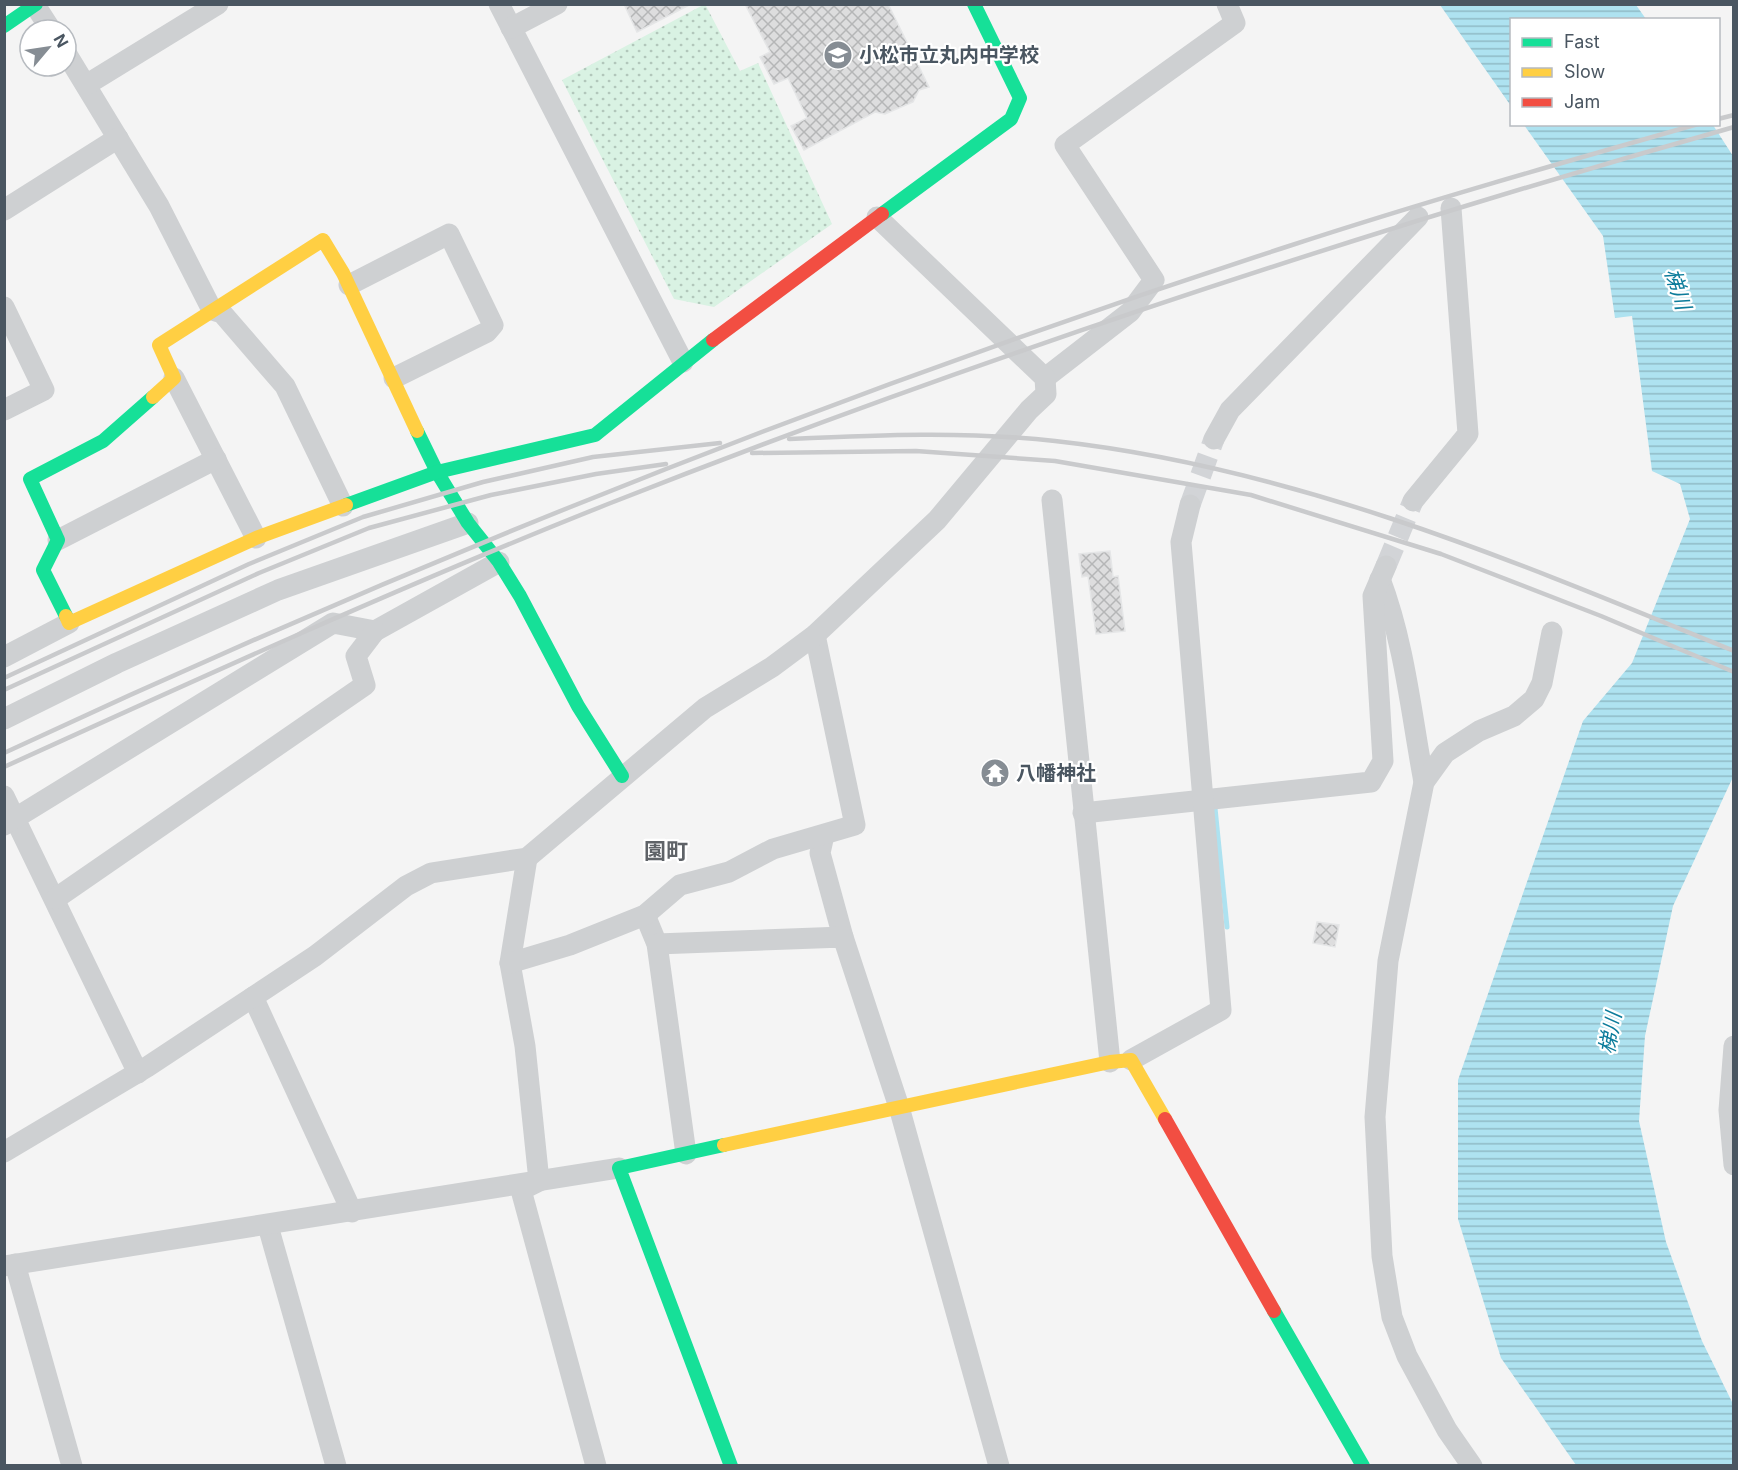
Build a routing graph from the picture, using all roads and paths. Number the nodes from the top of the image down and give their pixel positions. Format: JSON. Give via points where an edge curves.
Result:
{"nodes":[{"id":1,"x":218,"y":4,"type":"edge"},
{"id":2,"x":499,"y":4,"type":"edge"},
{"id":3,"x":557,"y":4,"type":"edge"},
{"id":4,"x":974,"y":4,"type":"edge"},
{"id":5,"x":1227,"y":4,"type":"edge"},
{"id":6,"x":511,"y":28,"type":"junction"},
{"id":7,"x":78,"y":71,"type":"edge"},
{"id":8,"x":87,"y":85,"type":"junction"},
{"id":9,"x":118,"y":138,"type":"junction"},
{"id":10,"x":1451,"y":208,"type":"dead end"},
{"id":11,"x":4,"y":210,"type":"edge"},
{"id":12,"x":877,"y":217,"type":"junction"},
{"id":13,"x":1418,"y":217,"type":"dead end"},
{"id":14,"x":349,"y":285,"type":"junction"},
{"id":15,"x":212,"y":310,"type":"junction"},
{"id":16,"x":7,"y":320,"type":"edge"},
{"id":17,"x":683,"y":362,"type":"junction"},
{"id":18,"x":174,"y":378,"type":"junction"},
{"id":19,"x":394,"y":378,"type":"junction"},
{"id":20,"x":1044,"y":378,"type":"junction"},
{"id":21,"x":4,"y":410,"type":"edge"},
{"id":22,"x":1214,"y":439,"type":"tunnel mouth"},
{"id":23,"x":216,"y":459,"type":"junction"},
{"id":24,"x":437,"y":472,"type":"junction"},
{"id":25,"x":1052,"y":500,"type":"dead end"},
{"id":26,"x":1413,"y":501,"type":"tunnel mouth"},
{"id":27,"x":1190,"y":505,"type":"tunnel mouth"},
{"id":28,"x":343,"y":506,"type":"junction"},
{"id":29,"x":468,"y":523,"type":"junction"},
{"id":30,"x":256,"y":538,"type":"junction"},
{"id":31,"x":58,"y":540,"type":"junction"},
{"id":32,"x":499,"y":562,"type":"junction"},
{"id":33,"x":69,"y":623,"type":"junction"},
{"id":34,"x":375,"y":631,"type":"junction"},
{"id":35,"x":1552,"y":632,"type":"dead end"},
{"id":36,"x":814,"y":635,"type":"junction"},
{"id":37,"x":4,"y":657,"type":"edge"},
{"id":38,"x":4,"y":718,"type":"edge"},
{"id":39,"x":622,"y":776,"type":"junction"},
{"id":40,"x":1424,"y":782,"type":"junction"},
{"id":41,"x":4,"y":795,"type":"edge"},
{"id":42,"x":1202,"y":800,"type":"junction"},
{"id":43,"x":1083,"y":813,"type":"junction"},
{"id":44,"x":11,"y":822,"type":"edge"},
{"id":45,"x":824,"y":835,"type":"junction"},
{"id":46,"x":527,"y":858,"type":"junction"},
{"id":47,"x":55,"y":899,"type":"junction"},
{"id":48,"x":645,"y":915,"type":"junction"},
{"id":49,"x":843,"y":937,"type":"junction"},
{"id":50,"x":657,"y":944,"type":"junction"},
{"id":51,"x":510,"y":963,"type":"junction"},
{"id":52,"x":253,"y":997,"type":"junction"},
{"id":53,"x":1734,"y":1046,"type":"edge"},
{"id":54,"x":1131,"y":1060,"type":"junction"},
{"id":55,"x":1110,"y":1062,"type":"junction"},
{"id":56,"x":138,"y":1073,"type":"junction"},
{"id":57,"x":899,"y":1107,"type":"junction"},
{"id":58,"x":4,"y":1152,"type":"edge"},
{"id":59,"x":686,"y":1154,"type":"junction"},
{"id":60,"x":1734,"y":1165,"type":"edge"},
{"id":61,"x":619,"y":1168,"type":"junction"},
{"id":62,"x":539,"y":1181,"type":"junction"},
{"id":63,"x":352,"y":1212,"type":"junction"},
{"id":64,"x":268,"y":1226,"type":"junction"},
{"id":65,"x":10,"y":1265,"type":"edge"},
{"id":66,"x":72,"y":1466,"type":"edge"},
{"id":67,"x":336,"y":1466,"type":"edge"},
{"id":68,"x":596,"y":1466,"type":"edge"},
{"id":69,"x":731,"y":1466,"type":"edge"},
{"id":70,"x":999,"y":1466,"type":"edge"},
{"id":71,"x":1363,"y":1466,"type":"edge"},
{"id":72,"x":1472,"y":1466,"type":"edge"}],
"edges":[{"from":1,"to":8,"type":"street"},
{"from":2,"to":6,"type":"street"},
{"from":3,"to":6,"type":"street"},
{"from":4,"to":12,"type":"street","via":[[1020,98],[1011,118]]},
{"from":5,"to":20,"type":"street","via":[[1235,23],[1065,145],[1154,280],[1130,312]]},
{"from":6,"to":17,"type":"street"},
{"from":7,"to":8,"type":"street"},
{"from":8,"to":9,"type":"street"},
{"from":9,"to":11,"type":"street"},
{"from":9,"to":15,"type":"street","via":[[159,206]]},
{"from":10,"to":26,"type":"street","via":[[1468,434]]},
{"from":12,"to":17,"type":"street"},
{"from":12,"to":20,"type":"street"},
{"from":13,"to":22,"type":"street","via":[[1230,410]]},
{"from":14,"to":15,"type":"street","via":[[323,240]]},
{"from":14,"to":19,"type":"street"},
{"from":14,"to":19,"type":"street","via":[[449,234],[493,325],[488,332]]},
{"from":15,"to":18,"type":"street","via":[[159,345]]},
{"from":15,"to":28,"type":"street","via":[[222,313],[285,386]]},
{"from":16,"to":21,"type":"street","via":[[44,390]]},
{"from":17,"to":24,"type":"street","via":[[594,435]]},
{"from":18,"to":23,"type":"street"},
{"from":18,"to":31,"type":"street","via":[[103,441],[30,478]]},
{"from":19,"to":24,"type":"street"},
{"from":20,"to":36,"type":"street","via":[[1046,394],[937,520]]},
{"from":23,"to":30,"type":"street"},
{"from":23,"to":31,"type":"street"},
{"from":24,"to":28,"type":"street"},
{"from":24,"to":29,"type":"street"},
{"from":25,"to":43,"type":"street"},
{"from":27,"to":42,"type":"street","via":[[1181,542]]},
{"from":28,"to":30,"type":"street"},
{"from":29,"to":32,"type":"street"},
{"from":29,"to":38,"type":"street","via":[[278,590]]},
{"from":30,"to":33,"type":"street"},
{"from":31,"to":33,"type":"street","via":[[43,570]]},
{"from":32,"to":34,"type":"street"},
{"from":32,"to":39,"type":"street","via":[[578,706]]},
{"from":33,"to":37,"type":"street"},
{"from":34,"to":44,"type":"street","via":[[333,623]]},
{"from":34,"to":47,"type":"street","via":[[356,656],[365,685]]},
{"from":35,"to":40,"type":"street","via":[[1542,683],[1534,699],[1514,716],[1479,731],[1445,753]]},
{"from":36,"to":39,"type":"street","via":[[772,667],[705,708]]},
{"from":36,"to":45,"type":"street","via":[[855,825]]},
{"from":39,"to":46,"type":"street"},
{"from":40,"to":42,"type":"street","via":[[1406,667],[1383,573],[1373,596],[1383,761],[1371,782]]},
{"from":40,"to":72,"type":"street","via":[[1388,962],[1376,1117],[1382,1256],[1392,1317],[1407,1356],[1447,1430]]},
{"from":41,"to":44,"type":"street"},
{"from":42,"to":43,"type":"street"},
{"from":42,"to":54,"type":"street","via":[[1221,1010]]},
{"from":43,"to":55,"type":"street"},
{"from":44,"to":47,"type":"street"},
{"from":45,"to":48,"type":"street","via":[[773,849],[729,872],[680,885]]},
{"from":45,"to":49,"type":"street","via":[[820,853]]},
{"from":46,"to":51,"type":"street"},
{"from":46,"to":52,"type":"street","via":[[431,873],[406,886],[315,956]]},
{"from":47,"to":56,"type":"street"},
{"from":48,"to":50,"type":"street"},
{"from":48,"to":51,"type":"street","via":[[570,945]]},
{"from":49,"to":50,"type":"street"},
{"from":49,"to":57,"type":"street"},
{"from":50,"to":59,"type":"street"},
{"from":51,"to":62,"type":"street","via":[[525,1046]]},
{"from":52,"to":56,"type":"street"},
{"from":52,"to":63,"type":"street"},
{"from":53,"to":60,"type":"street","via":[[1729,1110]]},
{"from":54,"to":55,"type":"street"},
{"from":54,"to":71,"type":"street"},
{"from":55,"to":57,"type":"street"},
{"from":56,"to":58,"type":"street"},
{"from":57,"to":59,"type":"street"},
{"from":57,"to":70,"type":"street"},
{"from":59,"to":61,"type":"street"},
{"from":61,"to":62,"type":"street"},
{"from":61,"to":69,"type":"street"},
{"from":62,"to":63,"type":"street"},
{"from":62,"to":68,"type":"street","via":[[521,1190]]},
{"from":63,"to":64,"type":"street"},
{"from":64,"to":65,"type":"street"},
{"from":64,"to":67,"type":"street"},
{"from":65,"to":66,"type":"street"}]}
